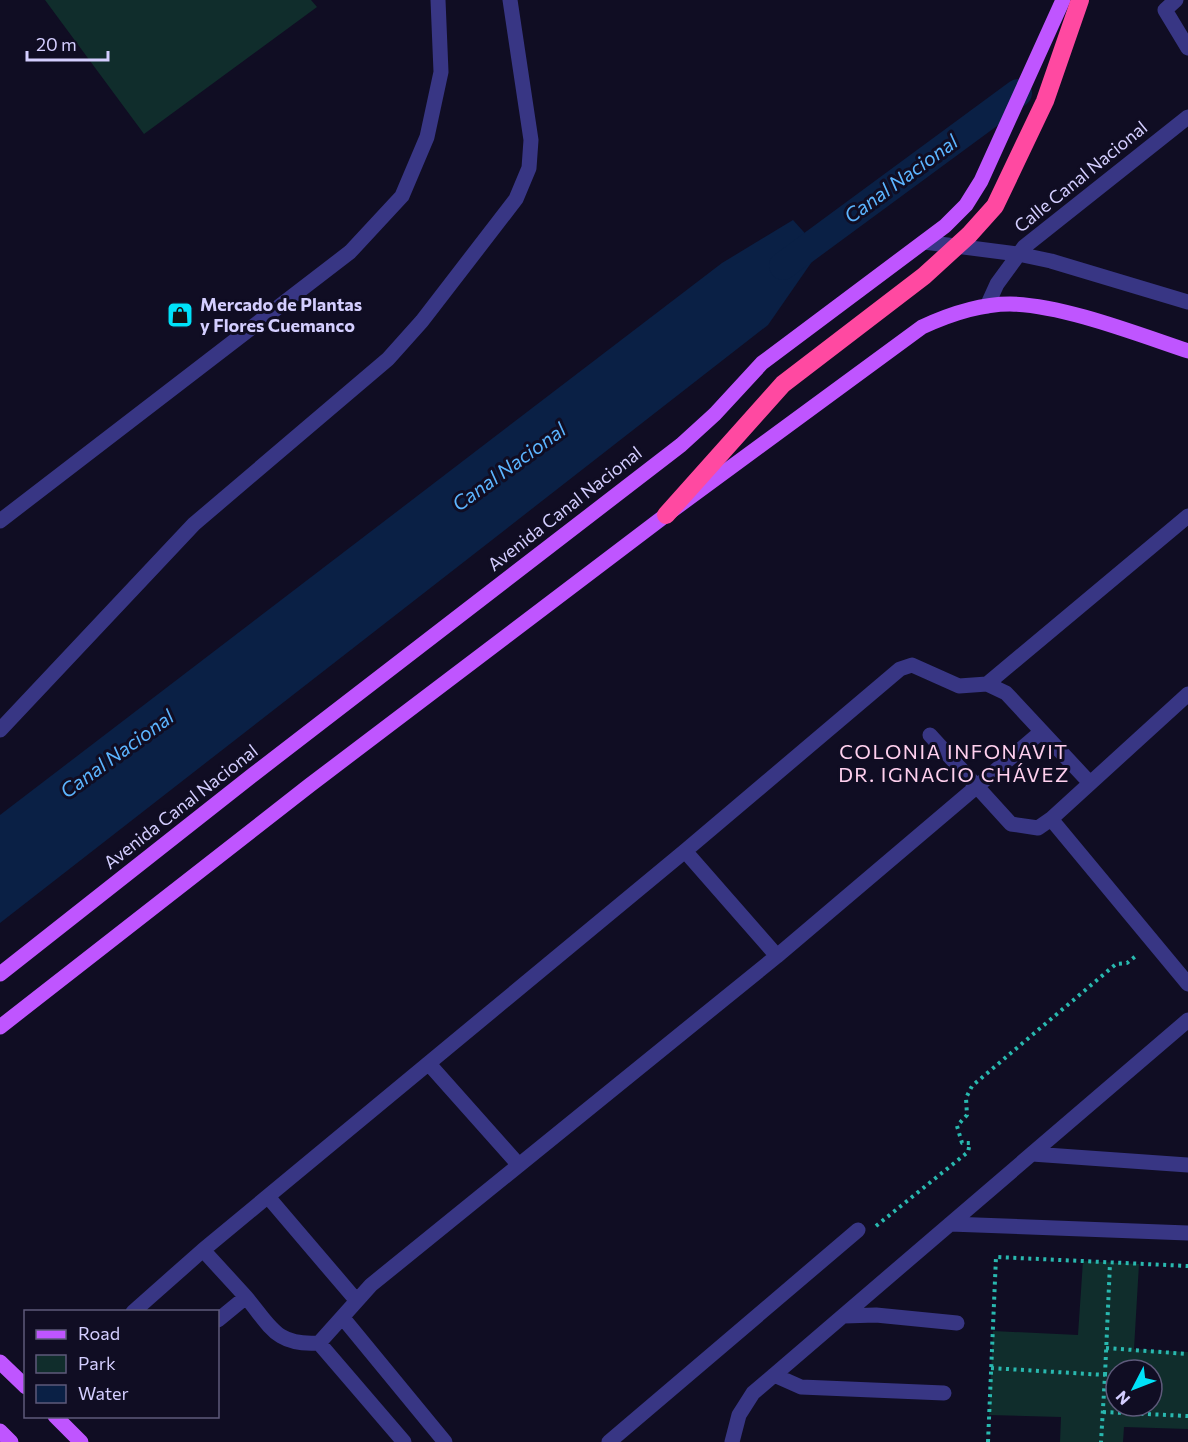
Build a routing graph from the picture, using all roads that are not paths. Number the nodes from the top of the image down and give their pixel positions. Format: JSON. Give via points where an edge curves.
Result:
{"nodes":[{"id":1,"x":438,"y":0,"type":"edge"},
{"id":2,"x":510,"y":0,"type":"edge"},
{"id":3,"x":1062,"y":0,"type":"edge"},
{"id":4,"x":1080,"y":0,"type":"edge"},
{"id":5,"x":1176,"y":0,"type":"edge"},
{"id":6,"x":1188,"y":48,"type":"edge"},
{"id":7,"x":1188,"y":117,"type":"edge"},
{"id":8,"x":924,"y":242,"type":"junction"},
{"id":9,"x":1018,"y":254,"type":"junction"},
{"id":10,"x":1188,"y":302,"type":"edge"},
{"id":11,"x":987,"y":306,"type":"junction"},
{"id":12,"x":1188,"y":351,"type":"edge"},
{"id":13,"x":666,"y":515,"type":"junction"},
{"id":14,"x":1188,"y":516,"type":"edge"},
{"id":15,"x":0,"y":521,"type":"edge"},
{"id":16,"x":987,"y":684,"type":"junction"},
{"id":17,"x":1188,"y":694,"type":"edge"},
{"id":18,"x":0,"y":730,"type":"edge"},
{"id":19,"x":1041,"y":732,"type":"junction"},
{"id":20,"x":930,"y":735,"type":"dead end"},
{"id":21,"x":1089,"y":782,"type":"junction"},
{"id":22,"x":977,"y":787,"type":"junction"},
{"id":23,"x":1051,"y":819,"type":"junction"},
{"id":24,"x":685,"y":851,"type":"junction"},
{"id":25,"x":777,"y":956,"type":"junction"},
{"id":26,"x":0,"y":974,"type":"edge"},
{"id":27,"x":1188,"y":984,"type":"edge"},
{"id":28,"x":1188,"y":1020,"type":"edge"},
{"id":29,"x":0,"y":1027,"type":"edge"},
{"id":30,"x":429,"y":1064,"type":"junction"},
{"id":31,"x":1032,"y":1154,"type":"junction"},
{"id":32,"x":518,"y":1164,"type":"junction"},
{"id":33,"x":1188,"y":1165,"type":"edge"},
{"id":34,"x":268,"y":1198,"type":"junction"},
{"id":35,"x":950,"y":1224,"type":"junction"},
{"id":36,"x":858,"y":1230,"type":"road end"},
{"id":37,"x":1188,"y":1233,"type":"edge"},
{"id":38,"x":203,"y":1250,"type":"junction"},
{"id":39,"x":246,"y":1297,"type":"junction"},
{"id":40,"x":356,"y":1300,"type":"junction"},
{"id":41,"x":134,"y":1310,"type":"edge"},
{"id":42,"x":844,"y":1316,"type":"junction"},
{"id":43,"x":343,"y":1318,"type":"junction"},
{"id":44,"x":219,"y":1319,"type":"edge"},
{"id":45,"x":957,"y":1323,"type":"dead end"},
{"id":46,"x":319,"y":1343,"type":"junction"},
{"id":47,"x":0,"y":1362,"type":"edge"},
{"id":48,"x":774,"y":1375,"type":"junction"},
{"id":49,"x":24,"y":1385,"type":"edge"},
{"id":50,"x":944,"y":1393,"type":"dead end"},
{"id":51,"x":58,"y":1418,"type":"edge"},
{"id":52,"x":0,"y":1431,"type":"edge"},
{"id":53,"x":11,"y":1442,"type":"edge"},
{"id":54,"x":81,"y":1442,"type":"edge"},
{"id":55,"x":404,"y":1442,"type":"edge"},
{"id":56,"x":446,"y":1442,"type":"edge"},
{"id":57,"x":609,"y":1442,"type":"edge"},
{"id":58,"x":732,"y":1442,"type":"edge"}],
"edges":[{"from":1,"to":15,"type":"street","via":[[441,72],[427,137],[402,196],[351,252]]},
{"from":2,"to":18,"type":"street","via":[[531,140],[528,168],[516,199],[422,321],[388,358],[194,524]]},
{"from":3,"to":8,"type":"main road","name":"Avenida Canal Nacional","via":[[981,182],[966,205]]},
{"from":4,"to":13,"type":"highway","via":[[1045,101],[995,206],[924,276],[783,384]]},
{"from":5,"to":6,"type":"street","via":[[1165,10]]},
{"from":7,"to":9,"type":"street","name":"Calle Canal Nacional"},
{"from":8,"to":9,"type":"street"},
{"from":8,"to":26,"type":"main road","name":"Avenida Canal Nacional","via":[[762,363],[681,445]]},
{"from":9,"to":10,"type":"street"},
{"from":9,"to":11,"type":"street","name":"Calle Canal Nacional"},
{"from":11,"to":12,"type":"main road","via":[[1032,306]]},
{"from":11,"to":13,"type":"main road","via":[[922,327]]},
{"from":13,"to":29,"type":"main road"},
{"from":14,"to":16,"type":"street"},
{"from":16,"to":19,"type":"street","via":[[1006,693]]},
{"from":16,"to":24,"type":"street","via":[[959,686],[912,665],[900,669]]},
{"from":17,"to":21,"type":"street"},
{"from":19,"to":21,"type":"street"},
{"from":19,"to":22,"type":"street"},
{"from":20,"to":22,"type":"street"},
{"from":21,"to":23,"type":"street"},
{"from":22,"to":23,"type":"street","via":[[1011,824],[1038,828]]},
{"from":22,"to":25,"type":"street"},
{"from":23,"to":27,"type":"street"},
{"from":24,"to":25,"type":"street"},
{"from":24,"to":30,"type":"street"},
{"from":25,"to":32,"type":"street"},
{"from":28,"to":31,"type":"street"},
{"from":30,"to":32,"type":"street"},
{"from":30,"to":34,"type":"street"},
{"from":31,"to":33,"type":"street"},
{"from":31,"to":35,"type":"street"},
{"from":32,"to":40,"type":"street"},
{"from":34,"to":38,"type":"street"},
{"from":34,"to":40,"type":"street"},
{"from":35,"to":37,"type":"street"},
{"from":35,"to":42,"type":"street"},
{"from":36,"to":57,"type":"street"},
{"from":38,"to":39,"type":"street"},
{"from":38,"to":41,"type":"street"},
{"from":39,"to":44,"type":"street"},
{"from":39,"to":46,"type":"street","via":[[282,1339],[300,1344]]},
{"from":40,"to":43,"type":"street"},
{"from":42,"to":45,"type":"street"},
{"from":42,"to":48,"type":"street"},
{"from":43,"to":46,"type":"street"},
{"from":43,"to":56,"type":"street"},
{"from":46,"to":55,"type":"street"},
{"from":47,"to":49,"type":"main road"},
{"from":48,"to":50,"type":"street","via":[[801,1387]]},
{"from":48,"to":58,"type":"street","via":[[744,1404]]},
{"from":51,"to":54,"type":"main road"},
{"from":52,"to":53,"type":"main road"}]}
